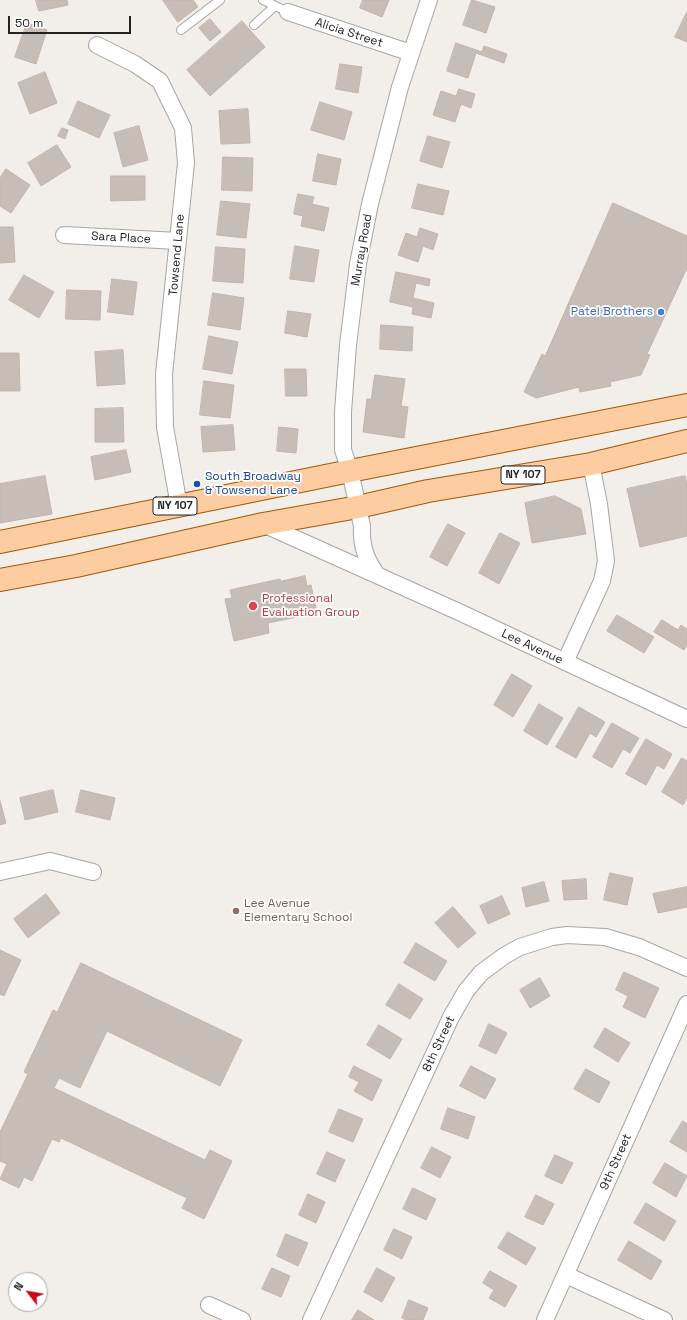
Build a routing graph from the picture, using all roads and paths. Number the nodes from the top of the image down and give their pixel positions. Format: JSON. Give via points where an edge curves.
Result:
{"nodes":[{"id":1,"x":220,"y":0,"type":"edge"},
{"id":2,"x":263,"y":0,"type":"edge"},
{"id":3,"x":429,"y":0,"type":"edge"},
{"id":4,"x":282,"y":9,"type":"junction"},
{"id":5,"x":254,"y":25,"type":"dead end"},
{"id":6,"x":182,"y":30,"type":"dead end"},
{"id":7,"x":98,"y":45,"type":"dead end"},
{"id":8,"x":411,"y":53,"type":"junction"},
{"id":9,"x":64,"y":236,"type":"dead end"},
{"id":10,"x":178,"y":241,"type":"junction"},
{"id":11,"x":687,"y":405,"type":"edge"},
{"id":12,"x":687,"y":441,"type":"edge"},
{"id":13,"x":591,"y":464,"type":"junction"},
{"id":14,"x":350,"y":471,"type":"junction"},
{"id":15,"x":179,"y":506,"type":"junction"},
{"id":16,"x":358,"y":507,"type":"junction"},
{"id":17,"x":263,"y":524,"type":"junction"},
{"id":18,"x":0,"y":542,"type":"edge"},
{"id":19,"x":377,"y":576,"type":"junction"},
{"id":20,"x":0,"y":580,"type":"edge"},
{"id":21,"x":565,"y":662,"type":"junction"},
{"id":22,"x":687,"y":719,"type":"edge"},
{"id":23,"x":0,"y":872,"type":"edge"},
{"id":24,"x":93,"y":872,"type":"dead end"},
{"id":25,"x":687,"y":968,"type":"edge"},
{"id":26,"x":687,"y":1004,"type":"edge"},
{"id":27,"x":566,"y":1275,"type":"junction"},
{"id":28,"x":210,"y":1306,"type":"dead end"},
{"id":29,"x":242,"y":1320,"type":"edge"},
{"id":30,"x":311,"y":1320,"type":"edge"},
{"id":31,"x":545,"y":1320,"type":"edge"},
{"id":32,"x":664,"y":1320,"type":"edge"}],
"edges":[{"from":1,"to":6,"type":"lane"},
{"from":2,"to":4,"type":"lane"},
{"from":3,"to":8,"type":"street","name":"Murray Road"},
{"from":4,"to":5,"type":"lane"},
{"from":4,"to":8,"type":"street","name":"Alicia Street"},
{"from":7,"to":10,"type":"street","name":"Towsend Lane","via":[[135,64],[160,81],[183,128],[186,163]]},
{"from":8,"to":14,"type":"street","name":"Murray Road","via":[[385,142],[358,264],[343,412],[343,450]]},
{"from":9,"to":10,"type":"street","name":"Sara Place"},
{"from":10,"to":15,"type":"street","name":"Towsend Lane","via":[[164,379],[165,427]]},
{"from":11,"to":14,"type":"main road","number":"NY 107"},
{"from":12,"to":13,"type":"main road","number":"NY 107"},
{"from":13,"to":16,"type":"main road","number":"NY 107","via":[[428,492]]},
{"from":13,"to":21,"type":"street","via":[[606,561],[602,581]]},
{"from":14,"to":15,"type":"main road","number":"NY 107"},
{"from":14,"to":16,"type":"street","name":"Murray Road"},
{"from":15,"to":18,"type":"main road","number":"NY 107"},
{"from":16,"to":17,"type":"main road","number":"NY 107"},
{"from":16,"to":19,"type":"street","via":[[367,560]]},
{"from":17,"to":19,"type":"street","name":"Lee Avenue"},
{"from":17,"to":20,"type":"main road","number":"NY 107","via":[[76,566]]},
{"from":19,"to":21,"type":"street","name":"Lee Avenue"},
{"from":21,"to":22,"type":"street","name":"Lee Avenue"},
{"from":23,"to":24,"type":"street","via":[[50,861]]},
{"from":25,"to":30,"type":"street","name":"8th Street","via":[[639,948],[605,938],[567,935],[520,947],[481,973],[466,991],[451,1017]]},
{"from":26,"to":27,"type":"street","name":"9th Street"},
{"from":27,"to":31,"type":"street","name":"9th Street"},
{"from":27,"to":32,"type":"street"},
{"from":28,"to":29,"type":"street"}]}
